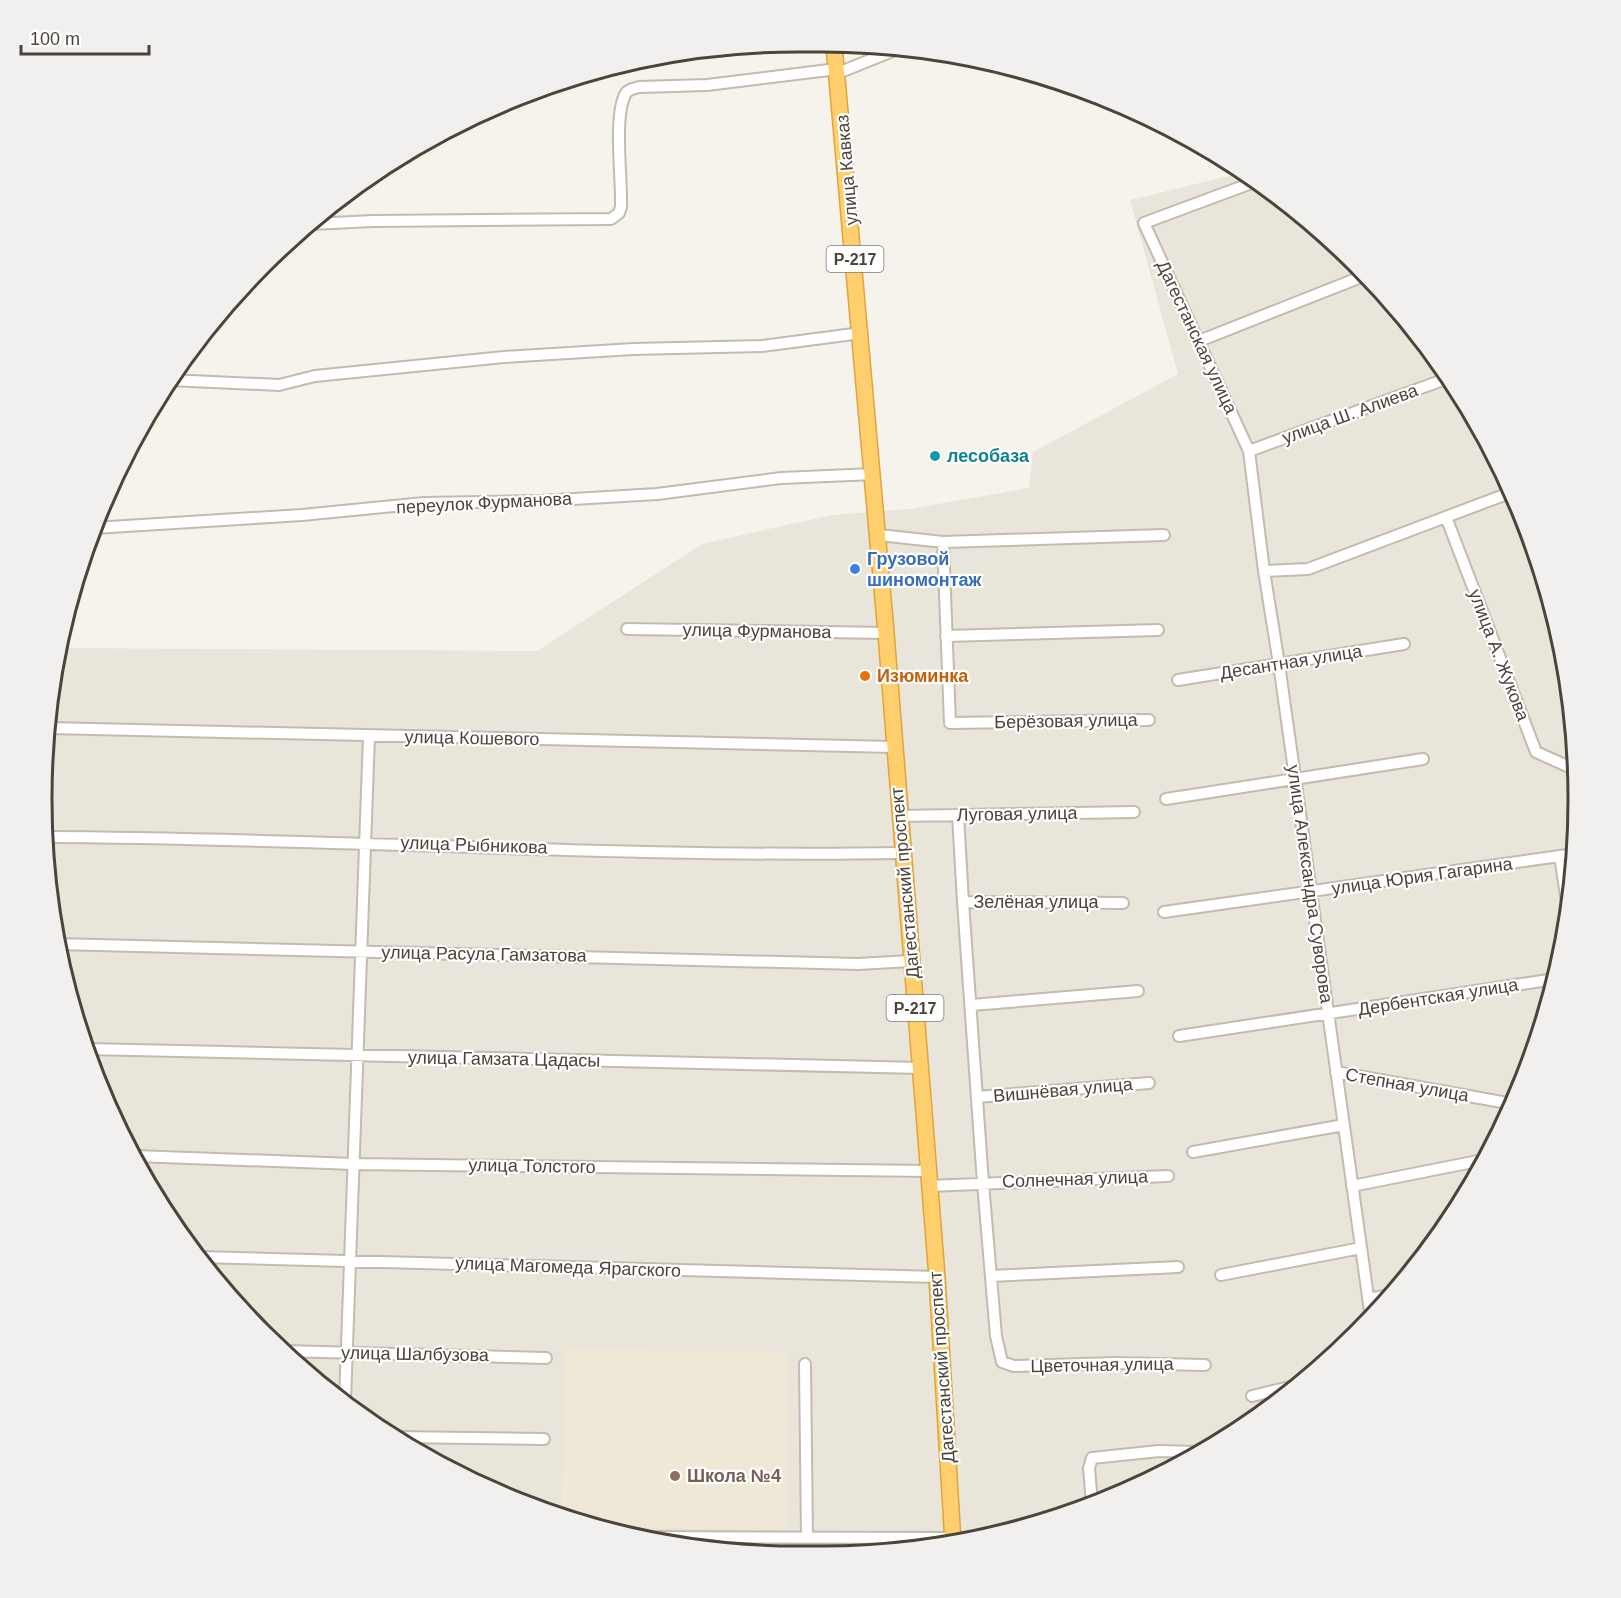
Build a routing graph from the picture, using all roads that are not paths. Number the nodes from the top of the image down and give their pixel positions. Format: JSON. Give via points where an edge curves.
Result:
{"nodes":[{"id":1,"x":835,"y":53,"type":"edge"},
{"id":2,"x":881,"y":55,"type":"edge"},
{"id":3,"x":838,"y":71,"type":"junction"},
{"id":4,"x":1246,"y":185,"type":"edge"},
{"id":5,"x":325,"y":223,"type":"edge"},
{"id":6,"x":1356,"y":278,"type":"edge"},
{"id":7,"x":861,"y":333,"type":"junction"},
{"id":8,"x":1199,"y":341,"type":"junction"},
{"id":9,"x":181,"y":381,"type":"edge"},
{"id":10,"x":1440,"y":381,"type":"edge"},
{"id":11,"x":1249,"y":451,"type":"junction"},
{"id":12,"x":873,"y":474,"type":"junction"},
{"id":13,"x":1504,"y":495,"type":"edge"},
{"id":14,"x":1446,"y":517,"type":"junction"},
{"id":15,"x":104,"y":527,"type":"edge"},
{"id":16,"x":879,"y":535,"type":"junction"},
{"id":17,"x":1164,"y":535,"type":"dead end"},
{"id":18,"x":943,"y":542,"type":"junction"},
{"id":19,"x":1264,"y":571,"type":"junction"},
{"id":20,"x":627,"y":628,"type":"dead end"},
{"id":21,"x":1158,"y":630,"type":"dead end"},
{"id":22,"x":886,"y":633,"type":"junction"},
{"id":23,"x":946,"y":636,"type":"junction"},
{"id":24,"x":1404,"y":644,"type":"dead end"},
{"id":25,"x":1279,"y":664,"type":"junction"},
{"id":26,"x":1178,"y":680,"type":"dead end"},
{"id":27,"x":1149,"y":720,"type":"dead end"},
{"id":28,"x":56,"y":728,"type":"edge"},
{"id":29,"x":369,"y":736,"type":"junction"},
{"id":30,"x":894,"y":747,"type":"junction"},
{"id":31,"x":1424,"y":759,"type":"dead end"},
{"id":32,"x":1567,"y":766,"type":"edge"},
{"id":33,"x":1295,"y":779,"type":"junction"},
{"id":34,"x":1166,"y":799,"type":"dead end"},
{"id":35,"x":1134,"y":812,"type":"dead end"},
{"id":36,"x":958,"y":815,"type":"junction"},
{"id":37,"x":899,"y":816,"type":"junction"},
{"id":38,"x":54,"y":837,"type":"edge"},
{"id":39,"x":365,"y":842,"type":"junction"},
{"id":40,"x":903,"y":853,"type":"junction"},
{"id":41,"x":1566,"y":855,"type":"edge"},
{"id":42,"x":1560,"y":856,"type":"junction"},
{"id":43,"x":1564,"y":880,"type":"edge"},
{"id":44,"x":1311,"y":891,"type":"junction"},
{"id":45,"x":963,"y":902,"type":"junction"},
{"id":46,"x":1123,"y":903,"type":"dead end"},
{"id":47,"x":1164,"y":912,"type":"dead end"},
{"id":48,"x":67,"y":944,"type":"edge"},
{"id":49,"x":362,"y":951,"type":"junction"},
{"id":50,"x":911,"y":960,"type":"junction"},
{"id":51,"x":1546,"y":980,"type":"edge"},
{"id":52,"x":1138,"y":992,"type":"dead end"},
{"id":53,"x":972,"y":1005,"type":"junction"},
{"id":54,"x":1328,"y":1014,"type":"junction"},
{"id":55,"x":1179,"y":1036,"type":"dead end"},
{"id":56,"x":96,"y":1049,"type":"edge"},
{"id":57,"x":357,"y":1055,"type":"junction"},
{"id":58,"x":921,"y":1068,"type":"junction"},
{"id":59,"x":1336,"y":1072,"type":"junction"},
{"id":60,"x":1149,"y":1083,"type":"dead end"},
{"id":61,"x":977,"y":1097,"type":"junction"},
{"id":62,"x":1504,"y":1102,"type":"edge"},
{"id":63,"x":1344,"y":1125,"type":"junction"},
{"id":64,"x":1193,"y":1152,"type":"dead end"},
{"id":65,"x":144,"y":1156,"type":"edge"},
{"id":66,"x":1474,"y":1162,"type":"edge"},
{"id":67,"x":354,"y":1164,"type":"junction"},
{"id":68,"x":1168,"y":1176,"type":"dead end"},
{"id":69,"x":929,"y":1179,"type":"junction"},
{"id":70,"x":983,"y":1183,"type":"junction"},
{"id":71,"x":1352,"y":1186,"type":"junction"},
{"id":72,"x":1361,"y":1248,"type":"junction"},
{"id":73,"x":210,"y":1257,"type":"edge"},
{"id":74,"x":350,"y":1261,"type":"junction"},
{"id":75,"x":1178,"y":1267,"type":"dead end"},
{"id":76,"x":1221,"y":1275,"type":"dead end"},
{"id":77,"x":992,"y":1276,"type":"junction"},
{"id":78,"x":937,"y":1277,"type":"junction"},
{"id":79,"x":1377,"y":1297,"type":"edge"},
{"id":80,"x":1368,"y":1299,"type":"junction"},
{"id":81,"x":1369,"y":1306,"type":"edge"},
{"id":82,"x":298,"y":1351,"type":"edge"},
{"id":83,"x":347,"y":1353,"type":"junction"},
{"id":84,"x":546,"y":1358,"type":"dead end"},
{"id":85,"x":805,"y":1364,"type":"dead end"},
{"id":86,"x":1204,"y":1365,"type":"dead end"},
{"id":87,"x":1277,"y":1390,"type":"edge"},
{"id":88,"x":345,"y":1391,"type":"edge"},
{"id":89,"x":1252,"y":1396,"type":"dead end"},
{"id":90,"x":413,"y":1437,"type":"edge"},
{"id":91,"x":544,"y":1439,"type":"dead end"},
{"id":92,"x":1183,"y":1452,"type":"edge"},
{"id":93,"x":1091,"y":1495,"type":"edge"},
{"id":94,"x":953,"y":1534,"type":"edge"},
{"id":95,"x":807,"y":1538,"type":"junction"},
{"id":96,"x":700,"y":1539,"type":"edge"},
{"id":97,"x":914,"y":1539,"type":"edge"}],
"edges":[{"from":1,"to":3,"type":"highway","name":"улица Кавказ","number":"Р-217"},
{"from":2,"to":3,"type":"street"},
{"from":3,"to":5,"type":"street","via":[[628,90],[621,112],[621,207],[611,219]]},
{"from":3,"to":7,"type":"highway","name":"улица Кавказ","number":"Р-217"},
{"from":4,"to":8,"type":"street","name":"Дагестанская улица","via":[[1144,223]]},
{"from":6,"to":8,"type":"street"},
{"from":7,"to":9,"type":"street","via":[[762,346],[504,357],[368,370],[268,385]]},
{"from":7,"to":12,"type":"highway","name":"улица Кавказ","number":"Р-217"},
{"from":8,"to":11,"type":"street","name":"Дагестанская улица"},
{"from":10,"to":11,"type":"street","name":"улица Ш. Алиева"},
{"from":11,"to":19,"type":"street","name":"улица Александра Суворова"},
{"from":12,"to":15,"type":"street","name":"переулок Фурманова","via":[[769,479],[657,494],[424,503]]},
{"from":12,"to":16,"type":"highway","name":"Дагестанский проспект","number":"Р-217"},
{"from":13,"to":14,"type":"street"},
{"from":14,"to":19,"type":"street","via":[[1308,569]]},
{"from":14,"to":32,"type":"street","name":"улица А. Жукова","via":[[1536,752]]},
{"from":16,"to":18,"type":"street"},
{"from":16,"to":22,"type":"highway","name":"Дагестанский проспект","number":"Р-217"},
{"from":17,"to":18,"type":"street"},
{"from":18,"to":23,"type":"street"},
{"from":19,"to":25,"type":"street","name":"улица Александра Суворова"},
{"from":20,"to":22,"type":"street","name":"улица Фурманова"},
{"from":21,"to":23,"type":"street"},
{"from":22,"to":30,"type":"highway","name":"Дагестанский проспект","number":"Р-217"},
{"from":23,"to":27,"type":"street","name":"Берёзовая улица","via":[[950,723]]},
{"from":24,"to":25,"type":"street","name":"Десантная улица"},
{"from":25,"to":26,"type":"street","name":"Десантная улица"},
{"from":25,"to":33,"type":"street","name":"улица Александра Суворова"},
{"from":28,"to":29,"type":"street","name":"улица Кошевого"},
{"from":29,"to":30,"type":"street","name":"улица Кошевого"},
{"from":29,"to":39,"type":"street"},
{"from":30,"to":37,"type":"highway","name":"Дагестанский проспект","number":"Р-217"},
{"from":31,"to":33,"type":"street"},
{"from":33,"to":34,"type":"street"},
{"from":33,"to":44,"type":"street","name":"улица Александра Суворова"},
{"from":35,"to":36,"type":"street","name":"Луговая улица"},
{"from":36,"to":37,"type":"street","name":"Луговая улица"},
{"from":36,"to":45,"type":"street","name":"Зелёная улица"},
{"from":37,"to":40,"type":"highway","name":"Дагестанский проспект","number":"Р-217"},
{"from":38,"to":39,"type":"street","name":"улица Рыбникова"},
{"from":39,"to":40,"type":"street","name":"улица Рыбникова","via":[[800,855]]},
{"from":39,"to":49,"type":"street"},
{"from":40,"to":50,"type":"highway","name":"Дагестанский проспект","number":"Р-217"},
{"from":41,"to":42,"type":"street","name":"улица Юрия Гагарина"},
{"from":42,"to":43,"type":"street"},
{"from":42,"to":44,"type":"street","name":"улица Юрия Гагарина"},
{"from":44,"to":47,"type":"street","name":"улица Юрия Гагарина"},
{"from":44,"to":54,"type":"street","name":"улица Александра Суворова"},
{"from":45,"to":46,"type":"street","name":"Зелёная улица"},
{"from":45,"to":53,"type":"street"},
{"from":48,"to":49,"type":"street","name":"улица Расула Гамзатова"},
{"from":49,"to":50,"type":"street","name":"улица Расула Гамзатова","via":[[858,964]]},
{"from":49,"to":57,"type":"street"},
{"from":50,"to":58,"type":"highway","name":"Дагестанский проспект","number":"Р-217"},
{"from":51,"to":54,"type":"street","name":"Дербентская улица"},
{"from":52,"to":53,"type":"street"},
{"from":53,"to":61,"type":"street"},
{"from":54,"to":55,"type":"street","name":"Дербентская улица"},
{"from":54,"to":59,"type":"street","name":"улица Александра Суворова"},
{"from":56,"to":57,"type":"street","name":"улица Гамзата Цадасы"},
{"from":57,"to":58,"type":"street","name":"улица Гамзата Цадасы"},
{"from":57,"to":67,"type":"street"},
{"from":58,"to":69,"type":"highway","name":"Дагестанский проспект","number":"Р-217"},
{"from":59,"to":62,"type":"street","name":"Степная улица"},
{"from":59,"to":63,"type":"street","name":"улица Александра Суворова"},
{"from":60,"to":61,"type":"street","name":"Вишнёвая улица"},
{"from":61,"to":70,"type":"street"},
{"from":63,"to":64,"type":"street"},
{"from":63,"to":71,"type":"street","name":"улица Александра Суворова"},
{"from":65,"to":67,"type":"street","name":"улица Толстого"},
{"from":66,"to":71,"type":"street"},
{"from":67,"to":69,"type":"street","name":"улица Толстого"},
{"from":67,"to":74,"type":"street"},
{"from":68,"to":70,"type":"street","name":"Солнечная улица"},
{"from":69,"to":70,"type":"street","name":"улица Толстого"},
{"from":69,"to":78,"type":"highway","name":"Дагестанский проспект","number":"Р-217"},
{"from":70,"to":77,"type":"street"},
{"from":71,"to":72,"type":"street","name":"улица Александра Суворова"},
{"from":72,"to":76,"type":"street"},
{"from":72,"to":80,"type":"street","name":"улица Александра Суворова"},
{"from":73,"to":74,"type":"street","name":"улица Магомеда Ярагского"},
{"from":74,"to":78,"type":"street","name":"улица Магомеда Ярагского"},
{"from":74,"to":83,"type":"street"},
{"from":75,"to":77,"type":"street"},
{"from":77,"to":86,"type":"street","name":"Цветочная улица","via":[[1002,1362],[1014,1366]]},
{"from":78,"to":94,"type":"highway","name":"Дагестанский проспект","number":"Р-217"},
{"from":79,"to":80,"type":"street"},
{"from":80,"to":81,"type":"street","name":"улица Александра Суворова"},
{"from":82,"to":83,"type":"street","name":"улица Шалбузова"},
{"from":83,"to":84,"type":"street","name":"улица Шалбузова"},
{"from":83,"to":88,"type":"street"},
{"from":85,"to":95,"type":"street"},
{"from":87,"to":89,"type":"street"},
{"from":90,"to":91,"type":"street"},
{"from":92,"to":93,"type":"street","via":[[1092,1458]]},
{"from":95,"to":96,"type":"street"},
{"from":95,"to":97,"type":"street"}]}
